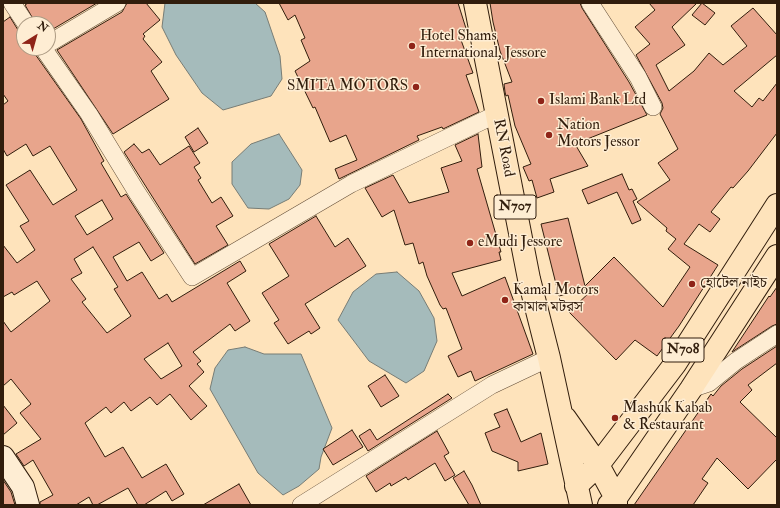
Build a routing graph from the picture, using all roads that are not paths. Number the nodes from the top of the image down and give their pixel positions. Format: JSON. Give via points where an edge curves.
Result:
{"nodes":[{"id":1,"x":12,"y":3,"type":"edge"},
{"id":2,"x":117,"y":3,"type":"edge"},
{"id":3,"x":475,"y":3,"type":"edge"},
{"id":4,"x":590,"y":3,"type":"edge"},
{"id":5,"x":21,"y":16,"type":"edge"},
{"id":6,"x":56,"y":39,"type":"edge"},
{"id":7,"x":49,"y":56,"type":"edge"},
{"id":8,"x":653,"y":108,"type":"dead end"},
{"id":9,"x":496,"y":114,"type":"junction"},
{"id":10,"x":777,"y":205,"type":"edge"},
{"id":11,"x":777,"y":256,"type":"edge"},
{"id":12,"x":777,"y":334,"type":"edge"},
{"id":13,"x":548,"y":358,"type":"junction"},
{"id":14,"x":691,"y":389,"type":"junction"},
{"id":15,"x":560,"y":410,"type":"junction"},
{"id":16,"x":3,"y":458,"type":"edge"},
{"id":17,"x":598,"y":465,"type":"junction"},
{"id":18,"x":578,"y":496,"type":"edge"},
{"id":19,"x":614,"y":503,"type":"edge"},
{"id":20,"x":28,"y":505,"type":"edge"},
{"id":21,"x":300,"y":505,"type":"edge"}],
"edges":[{"from":1,"to":5,"type":"street"},
{"from":2,"to":6,"type":"street"},
{"from":3,"to":9,"type":"highway","name":"RN Road","number":"N707"},
{"from":4,"to":8,"type":"street","via":[[638,77]]},
{"from":7,"to":9,"type":"street","via":[[89,114],[192,277],[351,184]]},
{"from":9,"to":13,"type":"highway","name":"RN Road","number":"N707","via":[[529,279]]},
{"from":10,"to":17,"type":"highway","number":"N708","via":[[675,364]]},
{"from":11,"to":14,"type":"highway","number":"N708"},
{"from":12,"to":14,"type":"street","via":[[736,361],[709,383]]},
{"from":13,"to":15,"type":"highway","name":"RN Road","number":"N707"},
{"from":13,"to":21,"type":"street","via":[[492,385]]},
{"from":14,"to":19,"type":"highway","number":"N708"},
{"from":15,"to":17,"type":"highway","name":"RN Road","number":"N707"},
{"from":15,"to":18,"type":"highway","name":"RN Road","number":"N707"},
{"from":16,"to":20,"type":"street","via":[[23,487]]},
{"from":17,"to":18,"type":"highway","number":"N708"},
{"from":17,"to":19,"type":"highway","number":"N707"}]}
